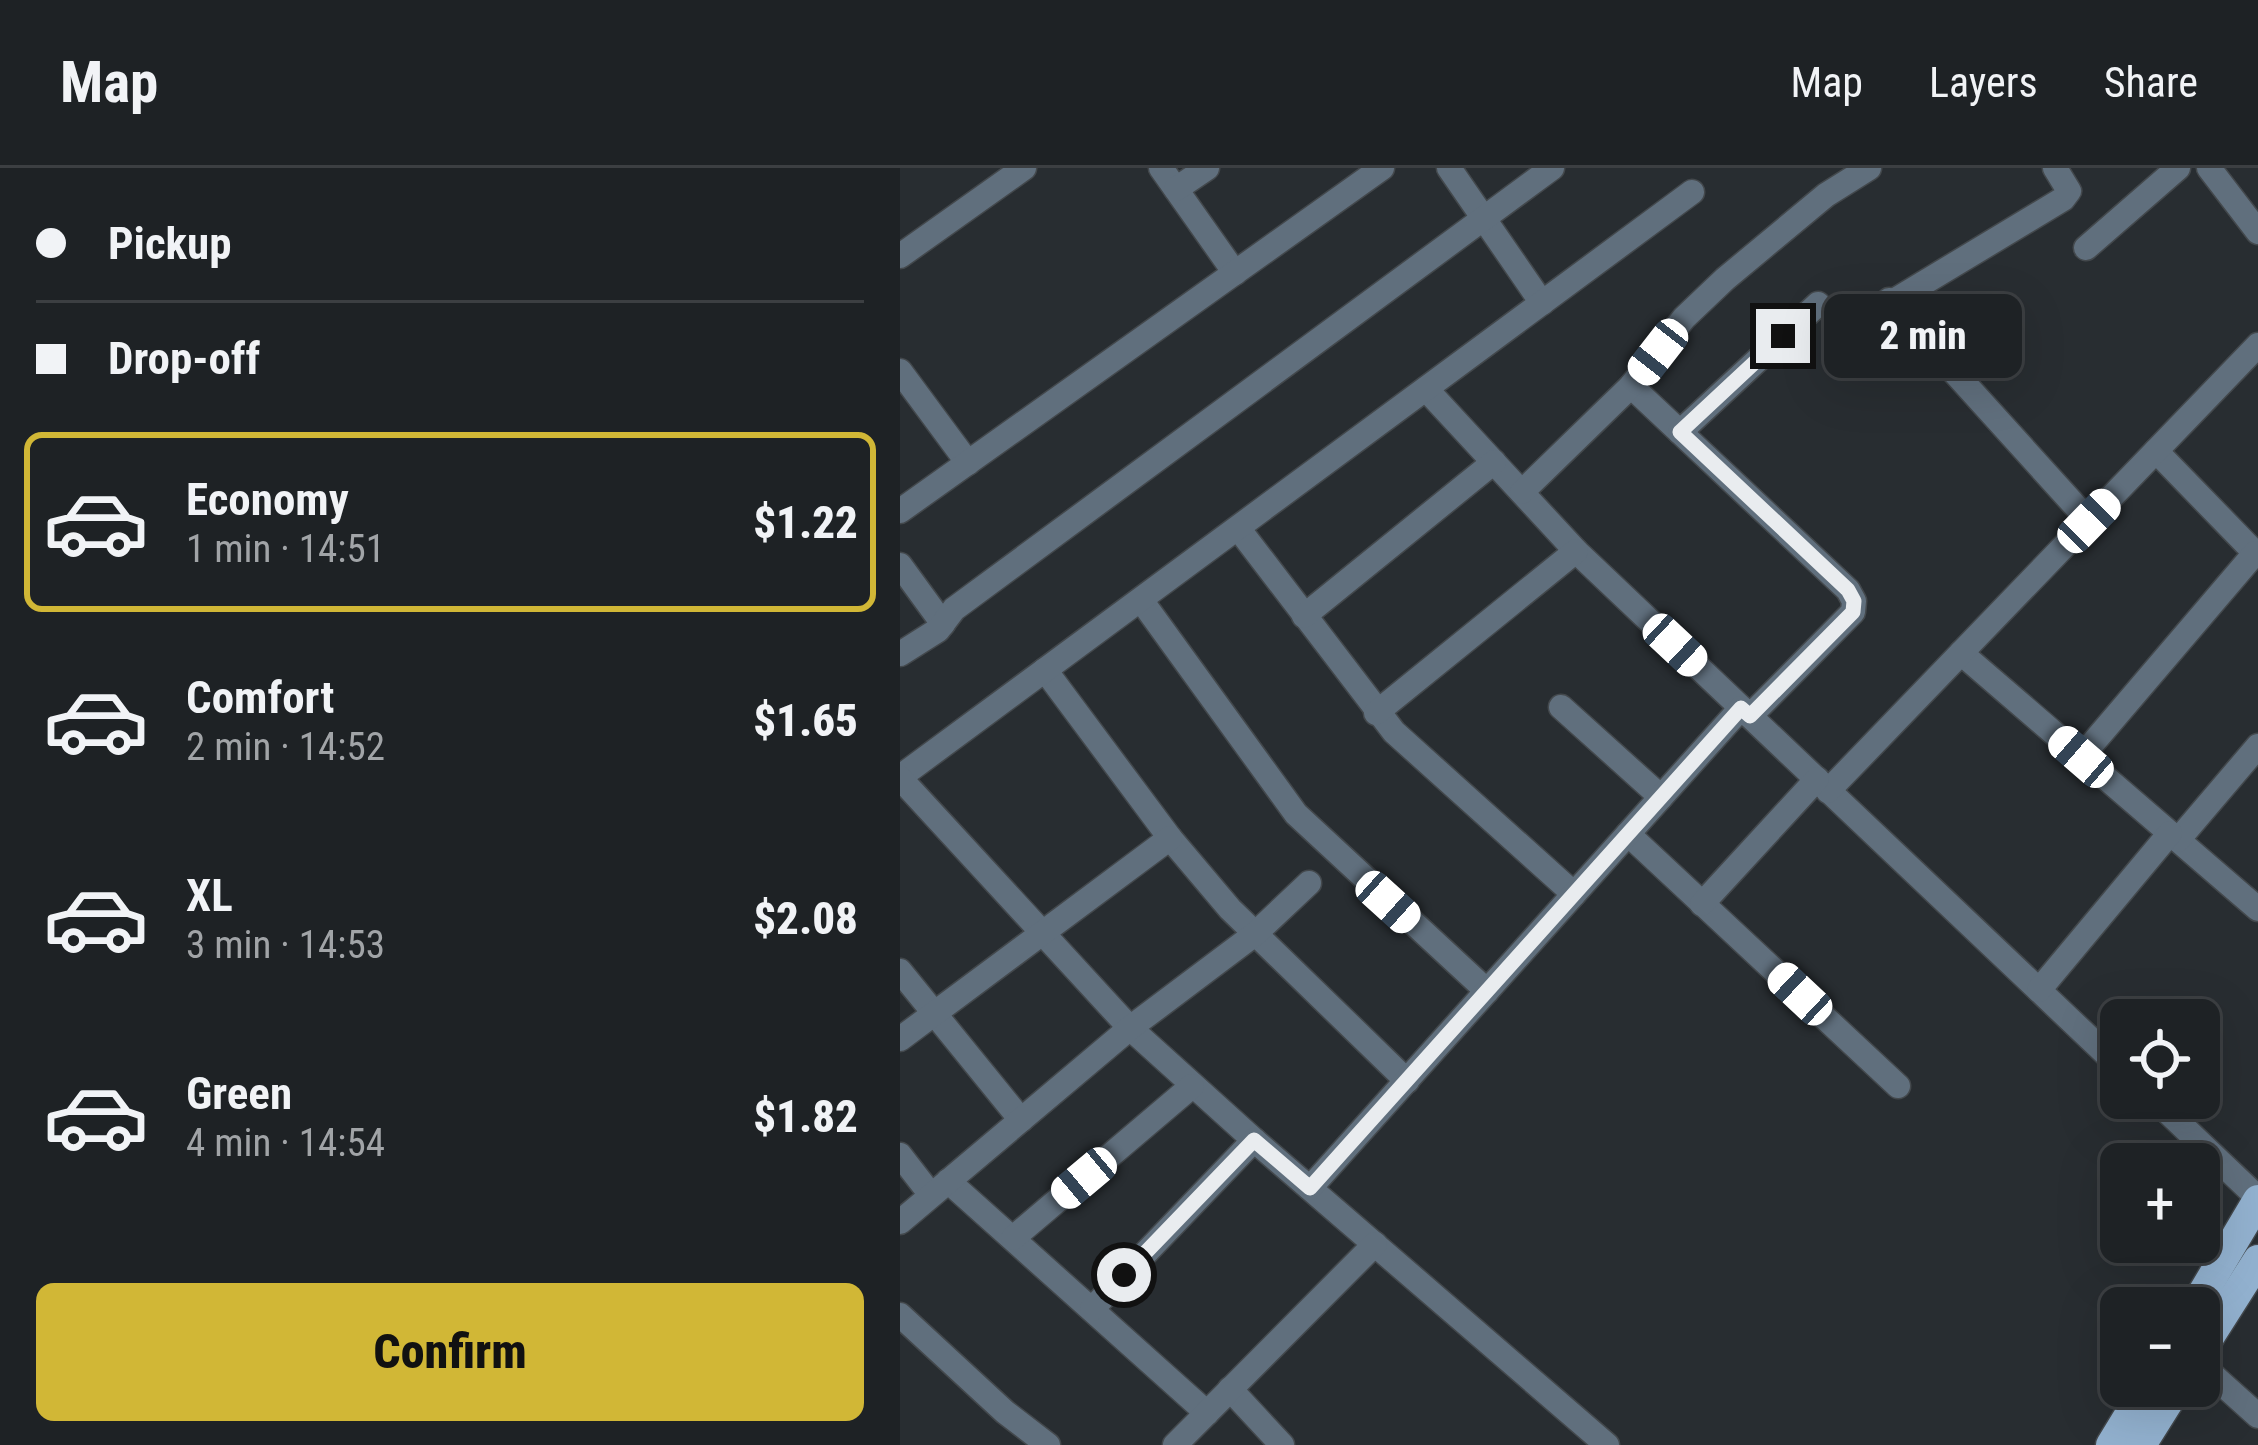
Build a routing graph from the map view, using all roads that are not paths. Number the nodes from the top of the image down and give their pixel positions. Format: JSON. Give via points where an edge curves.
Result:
{"nodes":[{"id":1,"x":1024,"y":168,"type":"edge"},
{"id":2,"x":1207,"y":168,"type":"edge"},
{"id":3,"x":1382,"y":168,"type":"edge"},
{"id":4,"x":1449,"y":168,"type":"edge"},
{"id":5,"x":1552,"y":168,"type":"edge"},
{"id":6,"x":1869,"y":168,"type":"edge"},
{"id":7,"x":2055,"y":168,"type":"edge"},
{"id":8,"x":2178,"y":168,"type":"edge"},
{"id":9,"x":2209,"y":168,"type":"edge"},
{"id":10,"x":1168,"y":178,"type":"edge"},
{"id":11,"x":1692,"y":192,"type":"dead end"},
{"id":12,"x":1484,"y":218,"type":"junction"},
{"id":13,"x":2258,"y":232,"type":"edge"},
{"id":14,"x":2086,"y":248,"type":"dead end"},
{"id":15,"x":900,"y":256,"type":"edge"},
{"id":16,"x":1235,"y":273,"type":"junction"},
{"id":17,"x":1889,"y":300,"type":"junction"},
{"id":18,"x":1542,"y":303,"type":"junction"},
{"id":19,"x":1817,"y":304,"type":"dead end"},
{"id":20,"x":1844,"y":331,"type":"dead end"},
{"id":21,"x":2258,"y":345,"type":"edge"},
{"id":22,"x":900,"y":370,"type":"edge"},
{"id":23,"x":1631,"y":386,"type":"junction"},
{"id":24,"x":1426,"y":389,"type":"junction"},
{"id":25,"x":1680,"y":432,"type":"junction"},
{"id":26,"x":2156,"y":451,"type":"junction"},
{"id":27,"x":1494,"y":462,"type":"junction"},
{"id":28,"x":968,"y":463,"type":"junction"},
{"id":29,"x":1522,"y":492,"type":"junction"},
{"id":30,"x":900,"y":511,"type":"edge"},
{"id":31,"x":2089,"y":521,"type":"junction"},
{"id":32,"x":1238,"y":528,"type":"junction"},
{"id":33,"x":1576,"y":550,"type":"junction"},
{"id":34,"x":2256,"y":554,"type":"edge"},
{"id":35,"x":900,"y":566,"type":"edge"},
{"id":36,"x":1141,"y":600,"type":"junction"},
{"id":37,"x":1304,"y":616,"type":"junction"},
{"id":38,"x":943,"y":625,"type":"junction"},
{"id":39,"x":1961,"y":653,"type":"junction"},
{"id":40,"x":900,"y":654,"type":"edge"},
{"id":41,"x":1046,"y":670,"type":"junction"},
{"id":42,"x":1561,"y":707,"type":"dead end"},
{"id":43,"x":1376,"y":712,"type":"junction"},
{"id":44,"x":1745,"y":712,"type":"junction"},
{"id":45,"x":2258,"y":746,"type":"edge"},
{"id":46,"x":2081,"y":757,"type":"junction"},
{"id":47,"x":900,"y":778,"type":"edge"},
{"id":48,"x":1822,"y":785,"type":"junction"},
{"id":49,"x":1661,"y":797,"type":"junction"},
{"id":50,"x":1628,"y":834,"type":"junction"},
{"id":51,"x":2174,"y":837,"type":"junction"},
{"id":52,"x":1170,"y":838,"type":"junction"},
{"id":53,"x":1309,"y":884,"type":"dead end"},
{"id":54,"x":1574,"y":894,"type":"junction"},
{"id":55,"x":1702,"y":904,"type":"junction"},
{"id":56,"x":2258,"y":909,"type":"edge"},
{"id":57,"x":1043,"y":932,"type":"junction"},
{"id":58,"x":1255,"y":934,"type":"junction"},
{"id":59,"x":900,"y":971,"type":"edge"},
{"id":60,"x":2039,"y":990,"type":"junction"},
{"id":61,"x":1487,"y":991,"type":"junction"},
{"id":62,"x":934,"y":1013,"type":"junction"},
{"id":63,"x":1130,"y":1028,"type":"junction"},
{"id":64,"x":900,"y":1039,"type":"edge"},
{"id":65,"x":2100,"y":1048,"type":"edge"},
{"id":66,"x":1407,"y":1081,"type":"junction"},
{"id":67,"x":1192,"y":1086,"type":"junction"},
{"id":68,"x":1898,"y":1086,"type":"dead end"},
{"id":69,"x":2175,"y":1119,"type":"edge"},
{"id":70,"x":1022,"y":1120,"type":"junction"},
{"id":71,"x":1254,"y":1140,"type":"junction"},
{"id":72,"x":900,"y":1155,"type":"edge"},
{"id":73,"x":940,"y":1188,"type":"junction"},
{"id":74,"x":1310,"y":1188,"type":"junction"},
{"id":75,"x":2258,"y":1199,"type":"edge"},
{"id":76,"x":900,"y":1222,"type":"edge"},
{"id":77,"x":1013,"y":1238,"type":"junction"},
{"id":78,"x":1375,"y":1244,"type":"junction"},
{"id":79,"x":2258,"y":1261,"type":"edge"},
{"id":80,"x":2206,"y":1287,"type":"edge"},
{"id":81,"x":1092,"y":1309,"type":"junction"},
{"id":82,"x":2220,"y":1320,"type":"edge"},
{"id":83,"x":902,"y":1322,"type":"edge"},
{"id":84,"x":2220,"y":1382,"type":"edge"},
{"id":85,"x":1230,"y":1389,"type":"junction"},
{"id":86,"x":2134,"y":1407,"type":"edge"},
{"id":87,"x":2165,"y":1407,"type":"edge"},
{"id":88,"x":1207,"y":1413,"type":"junction"},
{"id":89,"x":2258,"y":1416,"type":"edge"},
{"id":90,"x":1017,"y":1436,"type":"edge"},
{"id":91,"x":1048,"y":1445,"type":"edge"},
{"id":92,"x":1175,"y":1445,"type":"edge"},
{"id":93,"x":1282,"y":1445,"type":"edge"},
{"id":94,"x":1607,"y":1445,"type":"edge"},
{"id":95,"x":2110,"y":1445,"type":"edge"},
{"id":96,"x":2141,"y":1445,"type":"edge"}],
"edges":[{"from":1,"to":15,"type":"street"},
{"from":2,"to":10,"type":"street"},
{"from":3,"to":16,"type":"street"},
{"from":4,"to":12,"type":"street"},
{"from":5,"to":12,"type":"street"},
{"from":6,"to":23,"type":"street","via":[[1725,278]]},
{"from":7,"to":17,"type":"street","via":[[2069,191],[2063,200]]},
{"from":8,"to":14,"type":"street"},
{"from":9,"to":13,"type":"street"},
{"from":10,"to":16,"type":"street"},
{"from":11,"to":18,"type":"street"},
{"from":12,"to":18,"type":"street"},
{"from":12,"to":38,"type":"street","via":[[954,609]]},
{"from":16,"to":28,"type":"street"},
{"from":17,"to":20,"type":"street"},
{"from":17,"to":31,"type":"street"},
{"from":18,"to":24,"type":"street"},
{"from":19,"to":25,"type":"street"},
{"from":21,"to":26,"type":"street"},
{"from":22,"to":28,"type":"street"},
{"from":23,"to":25,"type":"street"},
{"from":23,"to":29,"type":"street"},
{"from":24,"to":27,"type":"street"},
{"from":24,"to":32,"type":"street"},
{"from":25,"to":44,"type":"street","via":[[1854,601],[1853,612]]},
{"from":26,"to":31,"type":"street"},
{"from":26,"to":34,"type":"street"},
{"from":27,"to":29,"type":"street"},
{"from":27,"to":37,"type":"street"},
{"from":28,"to":30,"type":"street"},
{"from":29,"to":33,"type":"street"},
{"from":31,"to":39,"type":"street"},
{"from":32,"to":36,"type":"street"},
{"from":32,"to":37,"type":"street"},
{"from":33,"to":43,"type":"street"},
{"from":33,"to":44,"type":"street"},
{"from":34,"to":46,"type":"street"},
{"from":35,"to":38,"type":"street"},
{"from":36,"to":41,"type":"street"},
{"from":36,"to":61,"type":"street","via":[[1296,814]]},
{"from":37,"to":43,"type":"street"},
{"from":38,"to":40,"type":"street"},
{"from":39,"to":46,"type":"street"},
{"from":39,"to":48,"type":"street"},
{"from":41,"to":47,"type":"street"},
{"from":41,"to":52,"type":"street"},
{"from":42,"to":49,"type":"street"},
{"from":43,"to":54,"type":"street"},
{"from":44,"to":48,"type":"street"},
{"from":44,"to":49,"type":"street"},
{"from":45,"to":51,"type":"street"},
{"from":46,"to":51,"type":"street"},
{"from":47,"to":57,"type":"street"},
{"from":48,"to":55,"type":"street"},
{"from":48,"to":60,"type":"street"},
{"from":49,"to":50,"type":"street"},
{"from":50,"to":54,"type":"street"},
{"from":50,"to":55,"type":"street"},
{"from":51,"to":56,"type":"street"},
{"from":51,"to":60,"type":"street"},
{"from":52,"to":57,"type":"street"},
{"from":52,"to":58,"type":"street"},
{"from":53,"to":58,"type":"street"},
{"from":54,"to":61,"type":"street"},
{"from":55,"to":68,"type":"street"},
{"from":57,"to":62,"type":"street"},
{"from":57,"to":63,"type":"street"},
{"from":58,"to":63,"type":"street"},
{"from":58,"to":66,"type":"street"},
{"from":59,"to":62,"type":"street"},
{"from":60,"to":65,"type":"street"},
{"from":61,"to":66,"type":"street"},
{"from":62,"to":64,"type":"street"},
{"from":62,"to":70,"type":"street"},
{"from":63,"to":67,"type":"street"},
{"from":63,"to":70,"type":"street"},
{"from":66,"to":74,"type":"street"},
{"from":67,"to":71,"type":"street"},
{"from":67,"to":77,"type":"street"},
{"from":69,"to":75,"type":"street"},
{"from":70,"to":73,"type":"street"},
{"from":71,"to":74,"type":"street"},
{"from":71,"to":81,"type":"street"},
{"from":72,"to":73,"type":"street"},
{"from":73,"to":76,"type":"street"},
{"from":73,"to":77,"type":"street"},
{"from":74,"to":78,"type":"street"},
{"from":75,"to":80,"type":"main road"},
{"from":77,"to":81,"type":"street"},
{"from":78,"to":85,"type":"street"},
{"from":78,"to":94,"type":"street"},
{"from":79,"to":82,"type":"main road"},
{"from":81,"to":88,"type":"street"},
{"from":83,"to":90,"type":"street"},
{"from":84,"to":89,"type":"street"},
{"from":85,"to":88,"type":"street"},
{"from":85,"to":93,"type":"street"},
{"from":86,"to":95,"type":"main road"},
{"from":87,"to":96,"type":"main road"},
{"from":88,"to":92,"type":"street"},
{"from":90,"to":91,"type":"street"}]}
